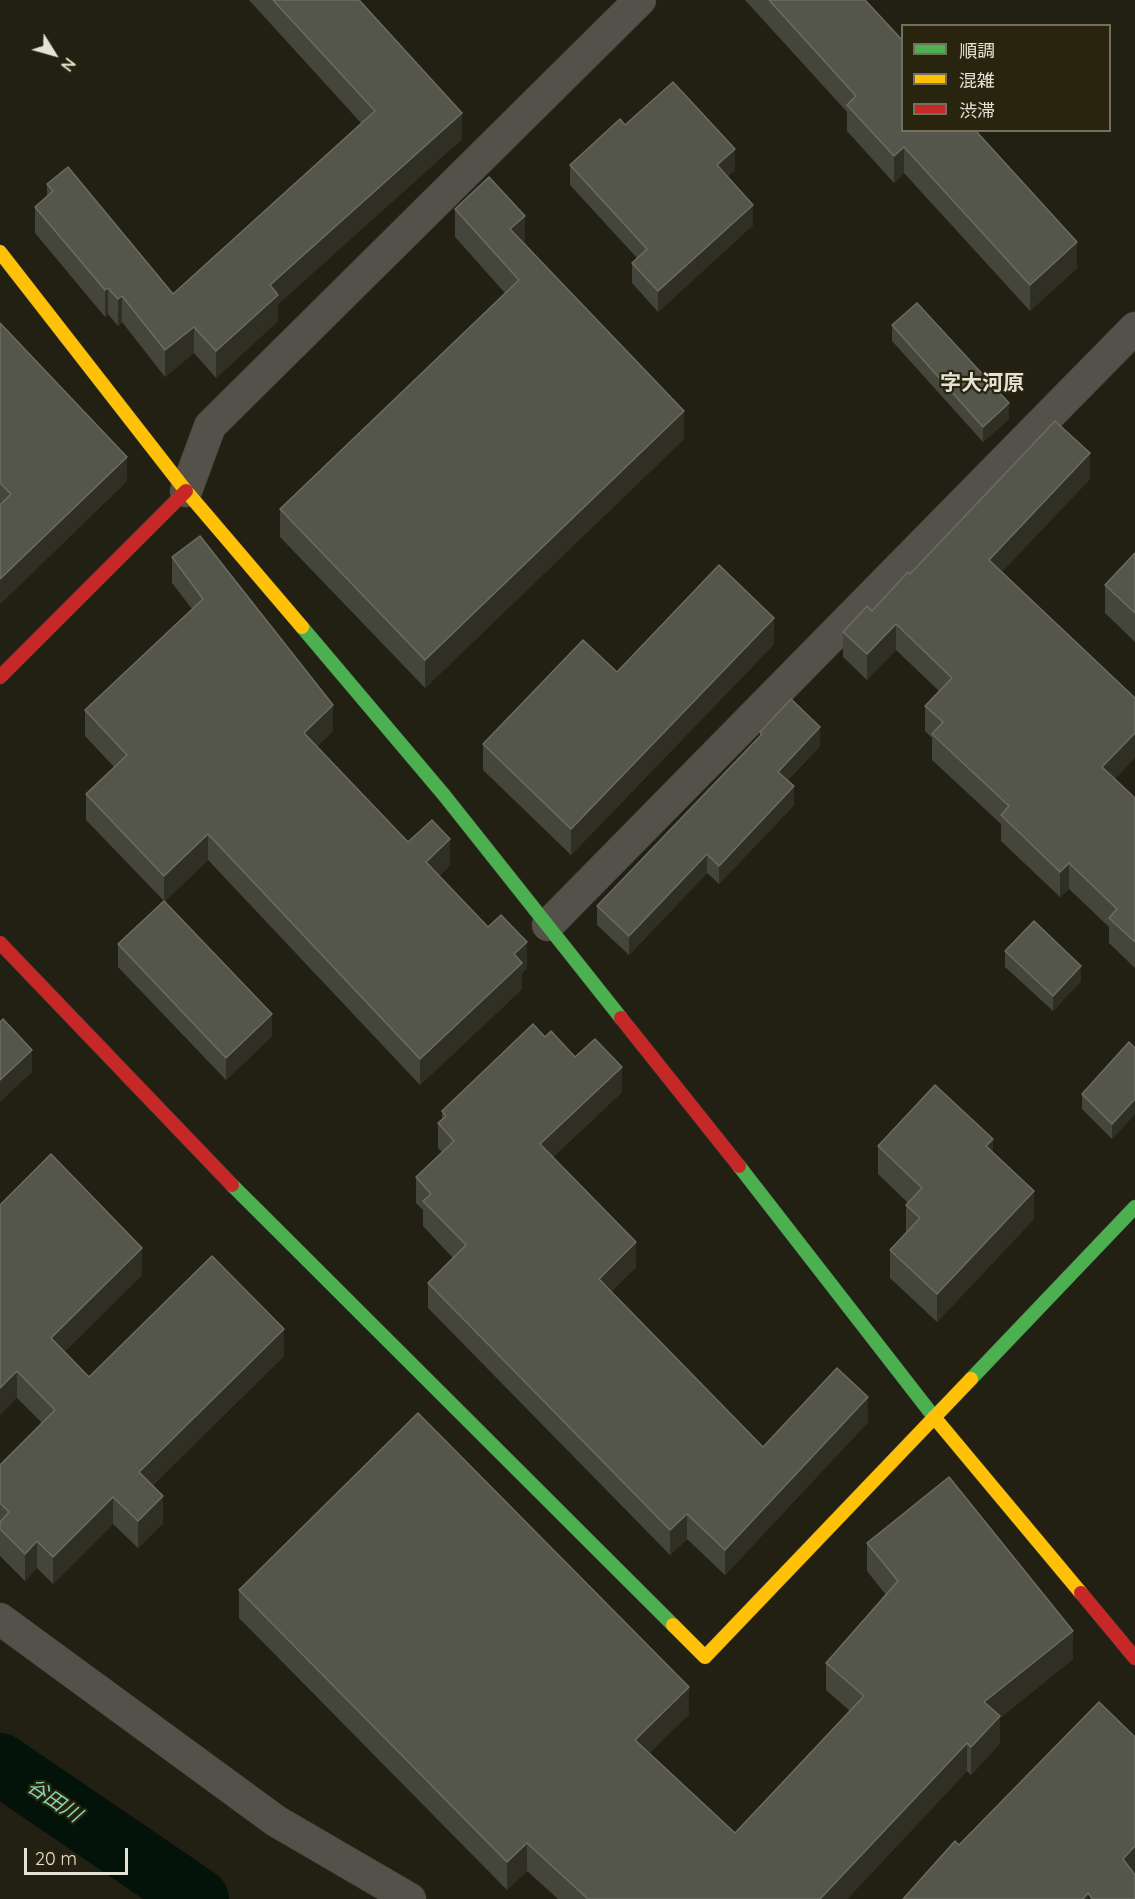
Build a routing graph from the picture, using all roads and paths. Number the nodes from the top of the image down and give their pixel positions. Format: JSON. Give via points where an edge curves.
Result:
{"nodes":[{"id":1,"x":640,"y":0,"type":"edge"},
{"id":2,"x":0,"y":252,"type":"edge"},
{"id":3,"x":1135,"y":328,"type":"edge"},
{"id":4,"x":186,"y":491,"type":"junction"},
{"id":5,"x":0,"y":677,"type":"edge"},
{"id":6,"x":548,"y":925,"type":"junction"},
{"id":7,"x":0,"y":943,"type":"edge"},
{"id":8,"x":1135,"y":1207,"type":"edge"},
{"id":9,"x":935,"y":1419,"type":"junction"},
{"id":10,"x":0,"y":1619,"type":"edge"},
{"id":11,"x":1135,"y":1658,"type":"edge"},
{"id":12,"x":410,"y":1899,"type":"edge"}],
"edges":[{"from":1,"to":4,"type":"street","via":[[210,426]]},
{"from":2,"to":4,"type":"street"},
{"from":3,"to":6,"type":"street"},
{"from":4,"to":5,"type":"street"},
{"from":4,"to":6,"type":"street","via":[[444,795]]},
{"from":6,"to":9,"type":"street"},
{"from":7,"to":9,"type":"street","via":[[264,1219],[705,1657]]},
{"from":8,"to":9,"type":"street"},
{"from":9,"to":11,"type":"street"},
{"from":10,"to":12,"type":"street","via":[[276,1821]]}]}
